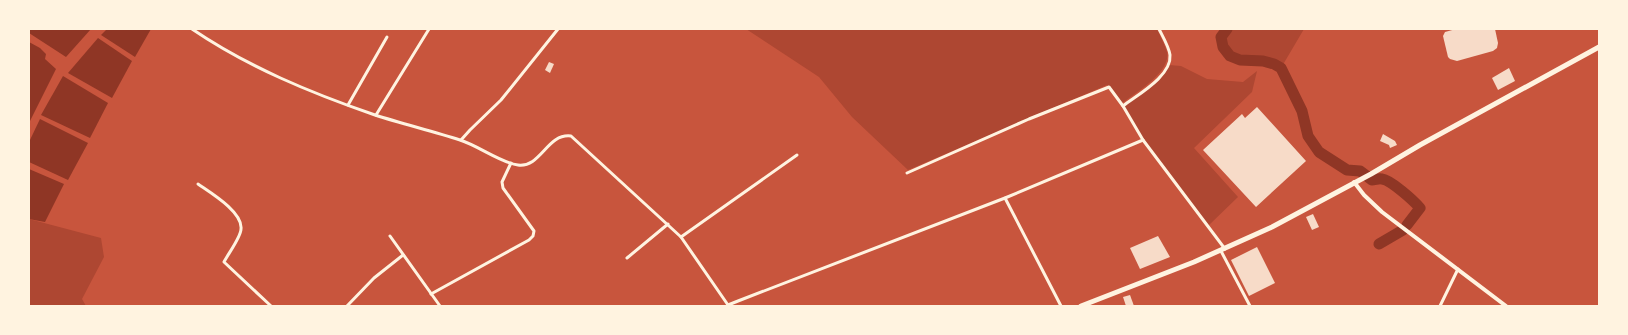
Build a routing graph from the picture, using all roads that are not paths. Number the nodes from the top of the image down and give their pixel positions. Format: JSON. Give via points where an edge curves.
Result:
{"nodes":[{"id":1,"x":192,"y":29,"type":"edge"},
{"id":2,"x":429,"y":29,"type":"edge"},
{"id":3,"x":558,"y":29,"type":"edge"},
{"id":4,"x":1159,"y":29,"type":"edge"},
{"id":5,"x":387,"y":37,"type":"dead end"},
{"id":6,"x":1599,"y":47,"type":"edge"},
{"id":7,"x":348,"y":105,"type":"junction"},
{"id":8,"x":1123,"y":106,"type":"junction"},
{"id":9,"x":376,"y":115,"type":"junction"},
{"id":10,"x":461,"y":140,"type":"junction"},
{"id":11,"x":1143,"y":140,"type":"junction"},
{"id":12,"x":797,"y":155,"type":"dead end"},
{"id":13,"x":511,"y":163,"type":"junction"},
{"id":14,"x":907,"y":173,"type":"dead end"},
{"id":15,"x":1354,"y":182,"type":"junction"},
{"id":16,"x":198,"y":184,"type":"dead end"},
{"id":17,"x":1005,"y":198,"type":"junction"},
{"id":18,"x":668,"y":224,"type":"junction"},
{"id":19,"x":390,"y":236,"type":"dead end"},
{"id":20,"x":681,"y":237,"type":"junction"},
{"id":21,"x":1223,"y":250,"type":"junction"},
{"id":22,"x":403,"y":255,"type":"junction"},
{"id":23,"x":627,"y":258,"type":"dead end"},
{"id":24,"x":1458,"y":269,"type":"junction"},
{"id":25,"x":431,"y":294,"type":"junction"},
{"id":26,"x":729,"y":305,"type":"edge"},
{"id":27,"x":271,"y":306,"type":"edge"},
{"id":28,"x":347,"y":306,"type":"edge"},
{"id":29,"x":440,"y":306,"type":"edge"},
{"id":30,"x":1061,"y":306,"type":"edge"},
{"id":31,"x":1082,"y":306,"type":"edge"},
{"id":32,"x":1250,"y":306,"type":"edge"},
{"id":33,"x":1440,"y":306,"type":"edge"},
{"id":34,"x":1506,"y":306,"type":"edge"}],
"edges":[{"from":1,"to":7,"type":"street","via":[[263,70]]},
{"from":2,"to":9,"type":"street"},
{"from":3,"to":10,"type":"street","via":[[502,100]]},
{"from":4,"to":8,"type":"street","via":[[1170,55],[1169,65],[1163,75]]},
{"from":5,"to":7,"type":"street"},
{"from":6,"to":15,"type":"main road"},
{"from":7,"to":9,"type":"street"},
{"from":8,"to":11,"type":"street"},
{"from":8,"to":14,"type":"street","via":[[1109,87]]},
{"from":9,"to":10,"type":"street"},
{"from":10,"to":13,"type":"street"},
{"from":11,"to":17,"type":"street"},
{"from":11,"to":21,"type":"street"},
{"from":12,"to":20,"type":"street"},
{"from":13,"to":18,"type":"street","via":[[520,165],[533,161],[555,139],[563,135],[572,136]]},
{"from":13,"to":25,"type":"street","via":[[502,182],[502,188],[534,231],[532,236]]},
{"from":15,"to":21,"type":"main road"},
{"from":15,"to":24,"type":"street","via":[[1364,196],[1377,207]]},
{"from":16,"to":27,"type":"street","via":[[234,211],[241,220],[242,231],[224,262]]},
{"from":17,"to":26,"type":"street"},
{"from":17,"to":30,"type":"street"},
{"from":18,"to":20,"type":"street"},
{"from":18,"to":23,"type":"street"},
{"from":19,"to":22,"type":"street"},
{"from":20,"to":26,"type":"street"},
{"from":21,"to":31,"type":"main road"},
{"from":21,"to":32,"type":"street"},
{"from":22,"to":25,"type":"street"},
{"from":22,"to":28,"type":"street","via":[[374,278]]},
{"from":24,"to":33,"type":"street"},
{"from":24,"to":34,"type":"street"},
{"from":25,"to":29,"type":"street"}]}
